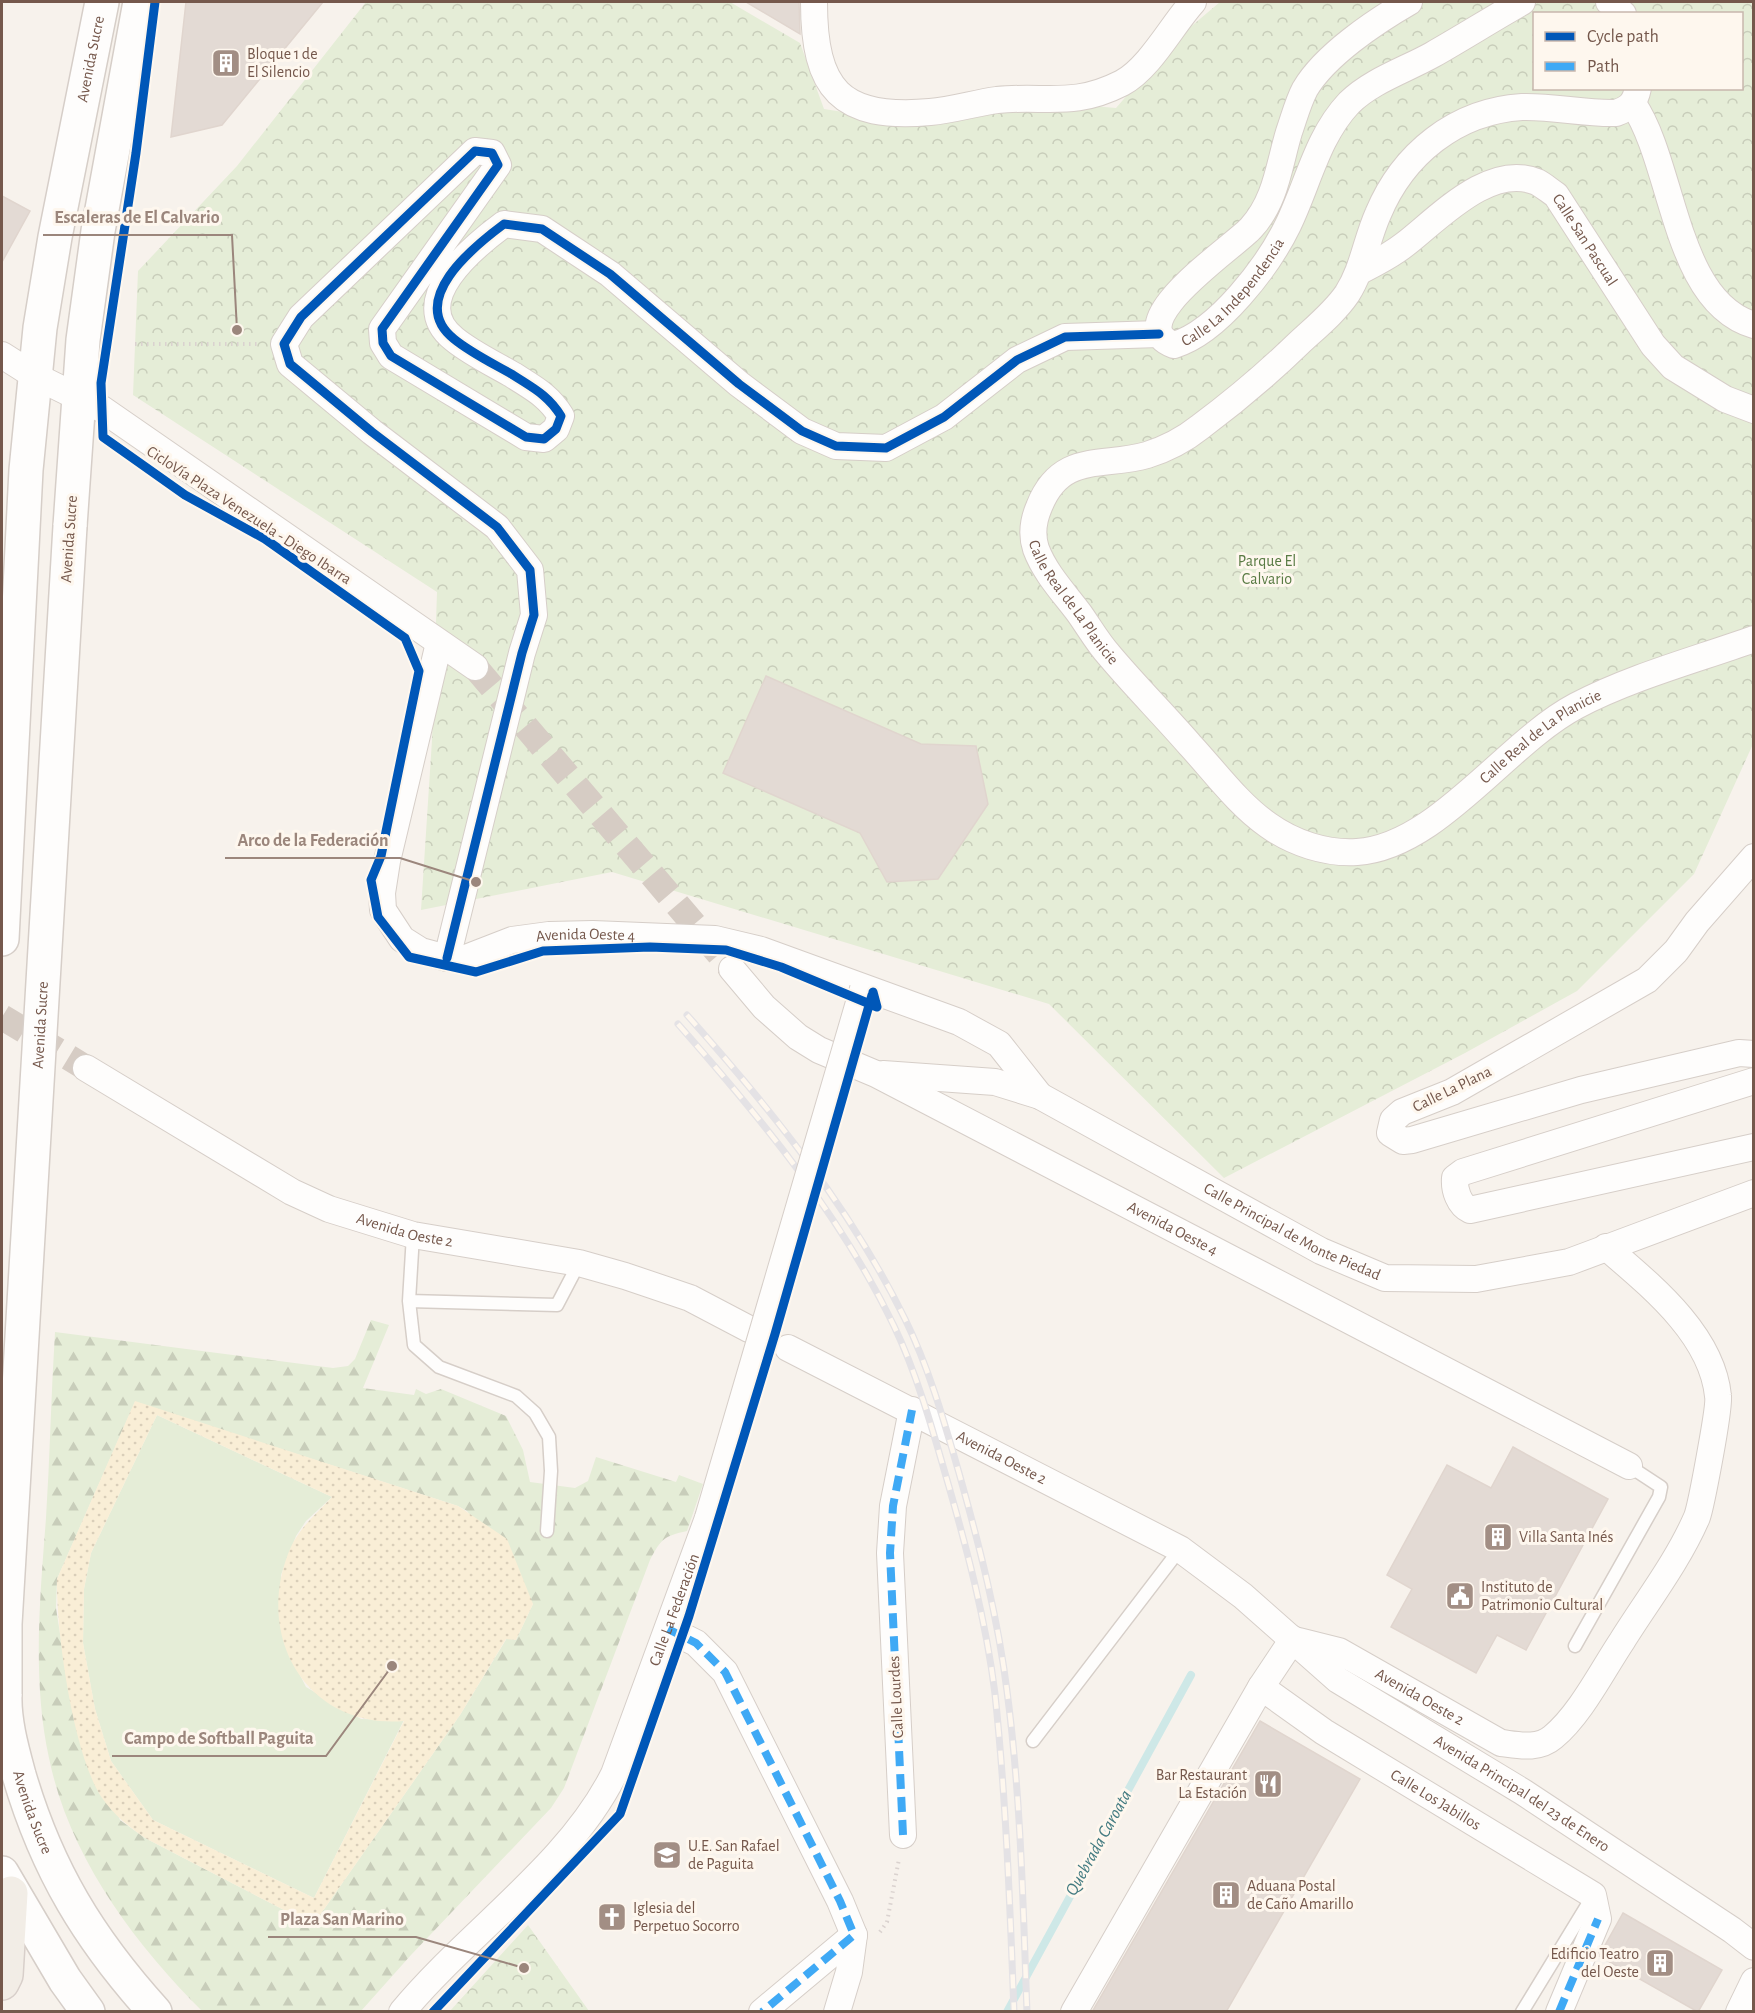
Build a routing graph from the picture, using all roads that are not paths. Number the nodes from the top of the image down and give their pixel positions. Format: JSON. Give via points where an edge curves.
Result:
{"nodes":[{"id":1,"x":102,"y":2,"type":"edge"},
{"id":2,"x":140,"y":2,"type":"edge"},
{"id":3,"x":814,"y":2,"type":"edge"},
{"id":4,"x":1193,"y":2,"type":"edge"},
{"id":5,"x":1409,"y":2,"type":"edge"},
{"id":6,"x":1522,"y":2,"type":"edge"},
{"id":7,"x":1609,"y":2,"type":"edge"},
{"id":8,"x":1621,"y":12,"type":"edge"},
{"id":9,"x":1636,"y":96,"type":"edge"},
{"id":10,"x":1360,"y":271,"type":"junction"},
{"id":11,"x":1754,"y":325,"type":"edge"},
{"id":12,"x":1159,"y":334,"type":"junction"},
{"id":13,"x":2,"y":355,"type":"edge"},
{"id":14,"x":35,"y":376,"type":"junction"},
{"id":15,"x":77,"y":396,"type":"junction"},
{"id":16,"x":1754,"y":410,"type":"edge"},
{"id":17,"x":1754,"y":639,"type":"edge"},
{"id":18,"x":439,"y":643,"type":"junction"},
{"id":19,"x":475,"y":667,"type":"tunnel mouth"},
{"id":20,"x":1754,"y":857,"type":"edge"},
{"id":21,"x":2,"y":939,"type":"edge"},
{"id":22,"x":447,"y":958,"type":"junction"},
{"id":23,"x":732,"y":969,"type":"tunnel mouth"},
{"id":24,"x":864,"y":987,"type":"junction"},
{"id":25,"x":1754,"y":1054,"type":"edge"},
{"id":26,"x":86,"y":1068,"type":"tunnel mouth"},
{"id":27,"x":876,"y":1074,"type":"junction"},
{"id":28,"x":1754,"y":1081,"type":"edge"},
{"id":29,"x":1040,"y":1096,"type":"junction"},
{"id":30,"x":1754,"y":1148,"type":"edge"},
{"id":31,"x":1754,"y":1193,"type":"edge"},
{"id":32,"x":412,"y":1235,"type":"junction"},
{"id":33,"x":1606,"y":1247,"type":"junction"},
{"id":34,"x":579,"y":1263,"type":"junction"},
{"id":35,"x":409,"y":1301,"type":"junction"},
{"id":36,"x":749,"y":1329,"type":"dead end"},
{"id":37,"x":788,"y":1348,"type":"dead end"},
{"id":38,"x":912,"y":1410,"type":"junction"},
{"id":39,"x":1629,"y":1466,"type":"joint"},
{"id":40,"x":547,"y":1531,"type":"dead end"},
{"id":41,"x":1180,"y":1549,"type":"junction"},
{"id":42,"x":668,"y":1629,"type":"junction"},
{"id":43,"x":1293,"y":1639,"type":"junction"},
{"id":44,"x":1575,"y":1646,"type":"dead end"},
{"id":45,"x":1261,"y":1687,"type":"junction"},
{"id":46,"x":1033,"y":1741,"type":"dead end"},
{"id":47,"x":903,"y":1834,"type":"road end"},
{"id":48,"x":7,"y":1883,"type":"edge"},
{"id":49,"x":1596,"y":1907,"type":"junction"},
{"id":50,"x":854,"y":1935,"type":"junction"},
{"id":51,"x":1754,"y":1947,"type":"edge"},
{"id":52,"x":1754,"y":1981,"type":"edge"},
{"id":53,"x":2,"y":1983,"type":"edge"},
{"id":54,"x":88,"y":2012,"type":"edge"},
{"id":55,"x":155,"y":2012,"type":"edge"},
{"id":56,"x":402,"y":2012,"type":"edge"},
{"id":57,"x":762,"y":2012,"type":"edge"},
{"id":58,"x":837,"y":2012,"type":"edge"},
{"id":59,"x":1074,"y":2012,"type":"edge"},
{"id":60,"x":1522,"y":2012,"type":"edge"},
{"id":61,"x":1559,"y":2012,"type":"edge"},
{"id":62,"x":1739,"y":2012,"type":"edge"}],
"edges":[{"from":1,"to":14,"type":"main road","name":"Avenida Sucre","via":[[44,297]]},
{"from":2,"to":15,"type":"main road","name":"Avenida Sucre","via":[[98,231]]},
{"from":3,"to":4,"type":"street","via":[[819,60],[831,86],[856,106],[893,113],[930,112],[998,100],[1072,100],[1098,93],[1124,82],[1140,67]]},
{"from":5,"to":12,"type":"street","name":"Calle La Independencia","via":[[1383,17],[1315,75],[1304,90],[1276,183],[1261,216],[1168,301],[1158,324]]},
{"from":6,"to":12,"type":"street","name":"Calle La Independencia","via":[[1365,90],[1349,103],[1322,142],[1288,225],[1242,293],[1201,333],[1187,341],[1174,345]]},
{"from":7,"to":8,"type":"street"},
{"from":9,"to":10,"type":"street","name":"Calle Real de La Planicie","via":[[1616,113],[1526,107],[1492,111],[1465,119],[1433,139],[1391,187],[1377,216]]},
{"from":9,"to":11,"type":"street","via":[[1687,253],[1719,304]]},
{"from":10,"to":16,"type":"street","name":"Calle San Pascual","via":[[1386,258],[1483,186],[1527,179],[1539,183],[1556,195],[1653,345],[1673,368],[1725,399]]},
{"from":10,"to":17,"type":"street","name":"Calle Real de La Planicie","via":[[1345,297],[1324,320],[1266,374],[1195,431],[1167,448],[1144,456],[1099,460],[1074,467],[1057,479],[1037,510],[1032,531],[1044,566],[1106,652],[1253,814],[1292,840],[1334,852],[1361,852],[1394,842],[1424,827],[1541,726],[1576,706]]},
{"from":12,"to":22,"type":"street","via":[[1065,337],[1017,360],[944,417],[886,448],[836,446],[802,431],[738,384],[610,274],[542,229],[504,224],[480,242],[447,278],[438,299],[437,315],[452,338],[551,399],[561,416],[556,429],[544,439],[526,437],[391,356],[383,344],[382,329],[498,165],[492,153],[475,151],[301,317],[284,344],[290,364],[497,527],[530,570],[534,615]]},
{"from":13,"to":14,"type":"street"},
{"from":14,"to":15,"type":"street"},
{"from":14,"to":21,"type":"main road","name":"Avenida Sucre","via":[[26,470]]},
{"from":15,"to":18,"type":"street","via":[[102,409]]},
{"from":15,"to":55,"type":"main road","name":"Avenida Sucre","bridge":true,"via":[[5,1624],[5,1694],[17,1767],[45,1851],[89,1930]]},
{"from":18,"to":19,"type":"street"},
{"from":18,"to":22,"type":"street","name":"Avenida Oeste 4","via":[[382,894],[383,910],[402,939],[421,951]]},
{"from":20,"to":25,"type":"street","name":"Calle La Plana","via":[[1647,980],[1452,1092],[1402,1112],[1390,1132],[1396,1138],[1412,1140],[1581,1090],[1739,1053]]},
{"from":22,"to":24,"type":"street","name":"Avenida Oeste 4","via":[[463,959],[512,940],[549,935],[691,937],[761,950]]},
{"from":23,"to":27,"type":"street","name":"Avenida Oeste 4","via":[[764,1007],[798,1037]]},
{"from":24,"to":29,"type":"street","name":"Avenida Oeste 4","via":[[959,1022],[999,1044]]},
{"from":24,"to":42,"type":"street","name":"Calle La Federación","bridge":true,"via":[[708,1518]]},
{"from":26,"to":32,"type":"street","name":"Avenida Oeste 2","via":[[292,1192],[363,1222]]},
{"from":27,"to":29,"type":"street","name":"Calle Principal de Monte Piedad","via":[[995,1082]]},
{"from":27,"to":39,"type":"street","name":"Avenida Oeste 4"},
{"from":28,"to":30,"type":"street","via":[[1464,1172],[1455,1178],[1455,1184],[1461,1203],[1470,1210]]},
{"from":29,"to":33,"type":"street","name":"Calle Principal de Monte Piedad","via":[[1321,1251],[1385,1278],[1476,1279],[1569,1262]]},
{"from":31,"to":33,"type":"street","name":"Calle Principal de Monte Piedad"},
{"from":32,"to":34,"type":"street","name":"Avenida Oeste 2"},
{"from":32,"to":35,"type":"lane"},
{"from":33,"to":43,"type":"street","name":"Avenida Oeste 2","via":[[1657,1290],[1704,1348],[1719,1397],[1698,1515],[1678,1553],[1582,1702],[1553,1737],[1540,1744],[1501,1743],[1339,1651]]},
{"from":34,"to":35,"type":"lane","via":[[557,1305]]},
{"from":34,"to":36,"type":"street","name":"Avenida Oeste 2","via":[[690,1298]]},
{"from":35,"to":40,"type":"lane","via":[[414,1345],[439,1367],[516,1396],[535,1413],[549,1437]]},
{"from":37,"to":38,"type":"street","name":"Avenida Oeste 2"},
{"from":38,"to":41,"type":"street","name":"Avenida Oeste 2"},
{"from":38,"to":47,"type":"street","name":"Calle Lourdes","via":[[893,1506],[890,1553]]},
{"from":39,"to":44,"type":"lane","via":[[1660,1486],[1659,1497]]},
{"from":41,"to":43,"type":"street","name":"Avenida Oeste 2"},
{"from":41,"to":46,"type":"lane"},
{"from":42,"to":50,"type":"street","via":[[696,1643],[725,1672]]},
{"from":42,"to":56,"type":"street","name":"Calle La Federación","via":[[600,1803],[573,1836]]},
{"from":43,"to":45,"type":"street"},
{"from":43,"to":51,"type":"street","name":"Avenida Principal del 23 de Enero","via":[[1338,1680],[1523,1792]]},
{"from":45,"to":49,"type":"street","name":"Calle Los Jabillos"},
{"from":45,"to":59,"type":"street"},
{"from":48,"to":53,"type":"main road","via":[[6,1975]]},
{"from":48,"to":54,"type":"main road"},
{"from":49,"to":60,"type":"lane"},
{"from":49,"to":61,"type":"street"},
{"from":50,"to":57,"type":"street"},
{"from":50,"to":58,"type":"street","via":[[849,1972]]},
{"from":52,"to":62,"type":"street"}]}
